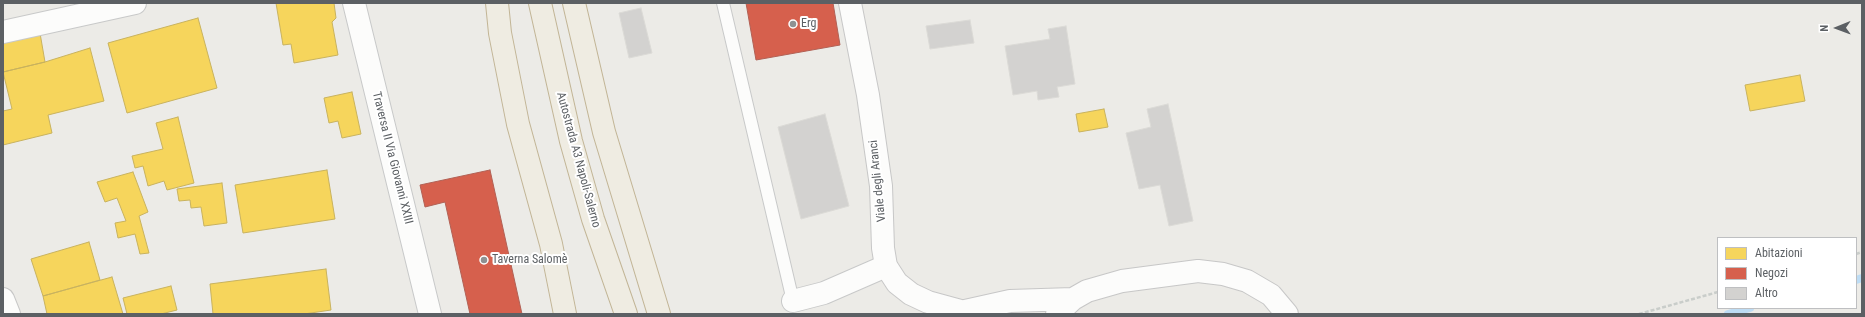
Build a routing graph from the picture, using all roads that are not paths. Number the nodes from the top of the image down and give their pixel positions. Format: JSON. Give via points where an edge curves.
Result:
{"nodes":[{"id":1,"x":135,"y":3,"type":"edge"},
{"id":2,"x":354,"y":3,"type":"edge"},
{"id":3,"x":496,"y":3,"type":"edge"},
{"id":4,"x":540,"y":3,"type":"edge"},
{"id":5,"x":574,"y":3,"type":"edge"},
{"id":6,"x":723,"y":3,"type":"edge"},
{"id":7,"x":850,"y":3,"type":"edge"},
{"id":8,"x":3,"y":32,"type":"edge"},
{"id":9,"x":886,"y":266,"type":"junction"},
{"id":10,"x":3,"y":299,"type":"edge"},
{"id":11,"x":1073,"y":300,"type":"junction"},
{"id":12,"x":793,"y":301,"type":"joint"},
{"id":13,"x":968,"y":312,"type":"edge"},
{"id":14,"x":9,"y":314,"type":"edge"},
{"id":15,"x":430,"y":314,"type":"edge"},
{"id":16,"x":565,"y":314,"type":"edge"},
{"id":17,"x":626,"y":314,"type":"edge"},
{"id":18,"x":659,"y":314,"type":"edge"},
{"id":19,"x":1057,"y":314,"type":"edge"},
{"id":20,"x":1287,"y":314,"type":"edge"}],
"edges":[{"from":1,"to":8,"type":"main road"},
{"from":2,"to":15,"type":"main road","name":"Traversa II Via Giovanni XXIII"},
{"from":3,"to":16,"type":"highway","via":[[518,124],[550,244]]},
{"from":4,"to":17,"type":"highway","name":"Autostrada A3 Napoli-Salerno","via":[[571,141]]},
{"from":5,"to":18,"type":"highway","via":[[604,132]]},
{"from":6,"to":12,"type":"lane"},
{"from":7,"to":9,"type":"main road","name":"Viale degli Aranci","via":[[868,94],[881,186]]},
{"from":9,"to":12,"type":"main road","via":[[824,293]]},
{"from":9,"to":13,"type":"main road","name":"Viale degli Aranci","via":[[897,283],[911,294],[928,302]]},
{"from":10,"to":14,"type":"main road"},
{"from":11,"to":13,"type":"main road","name":"Viale degli Aranci","via":[[1010,301]]},
{"from":11,"to":19,"type":"main road"},
{"from":11,"to":20,"type":"main road","via":[[1087,291],[1122,281],[1198,271],[1223,274],[1247,281],[1271,295]]}]}
